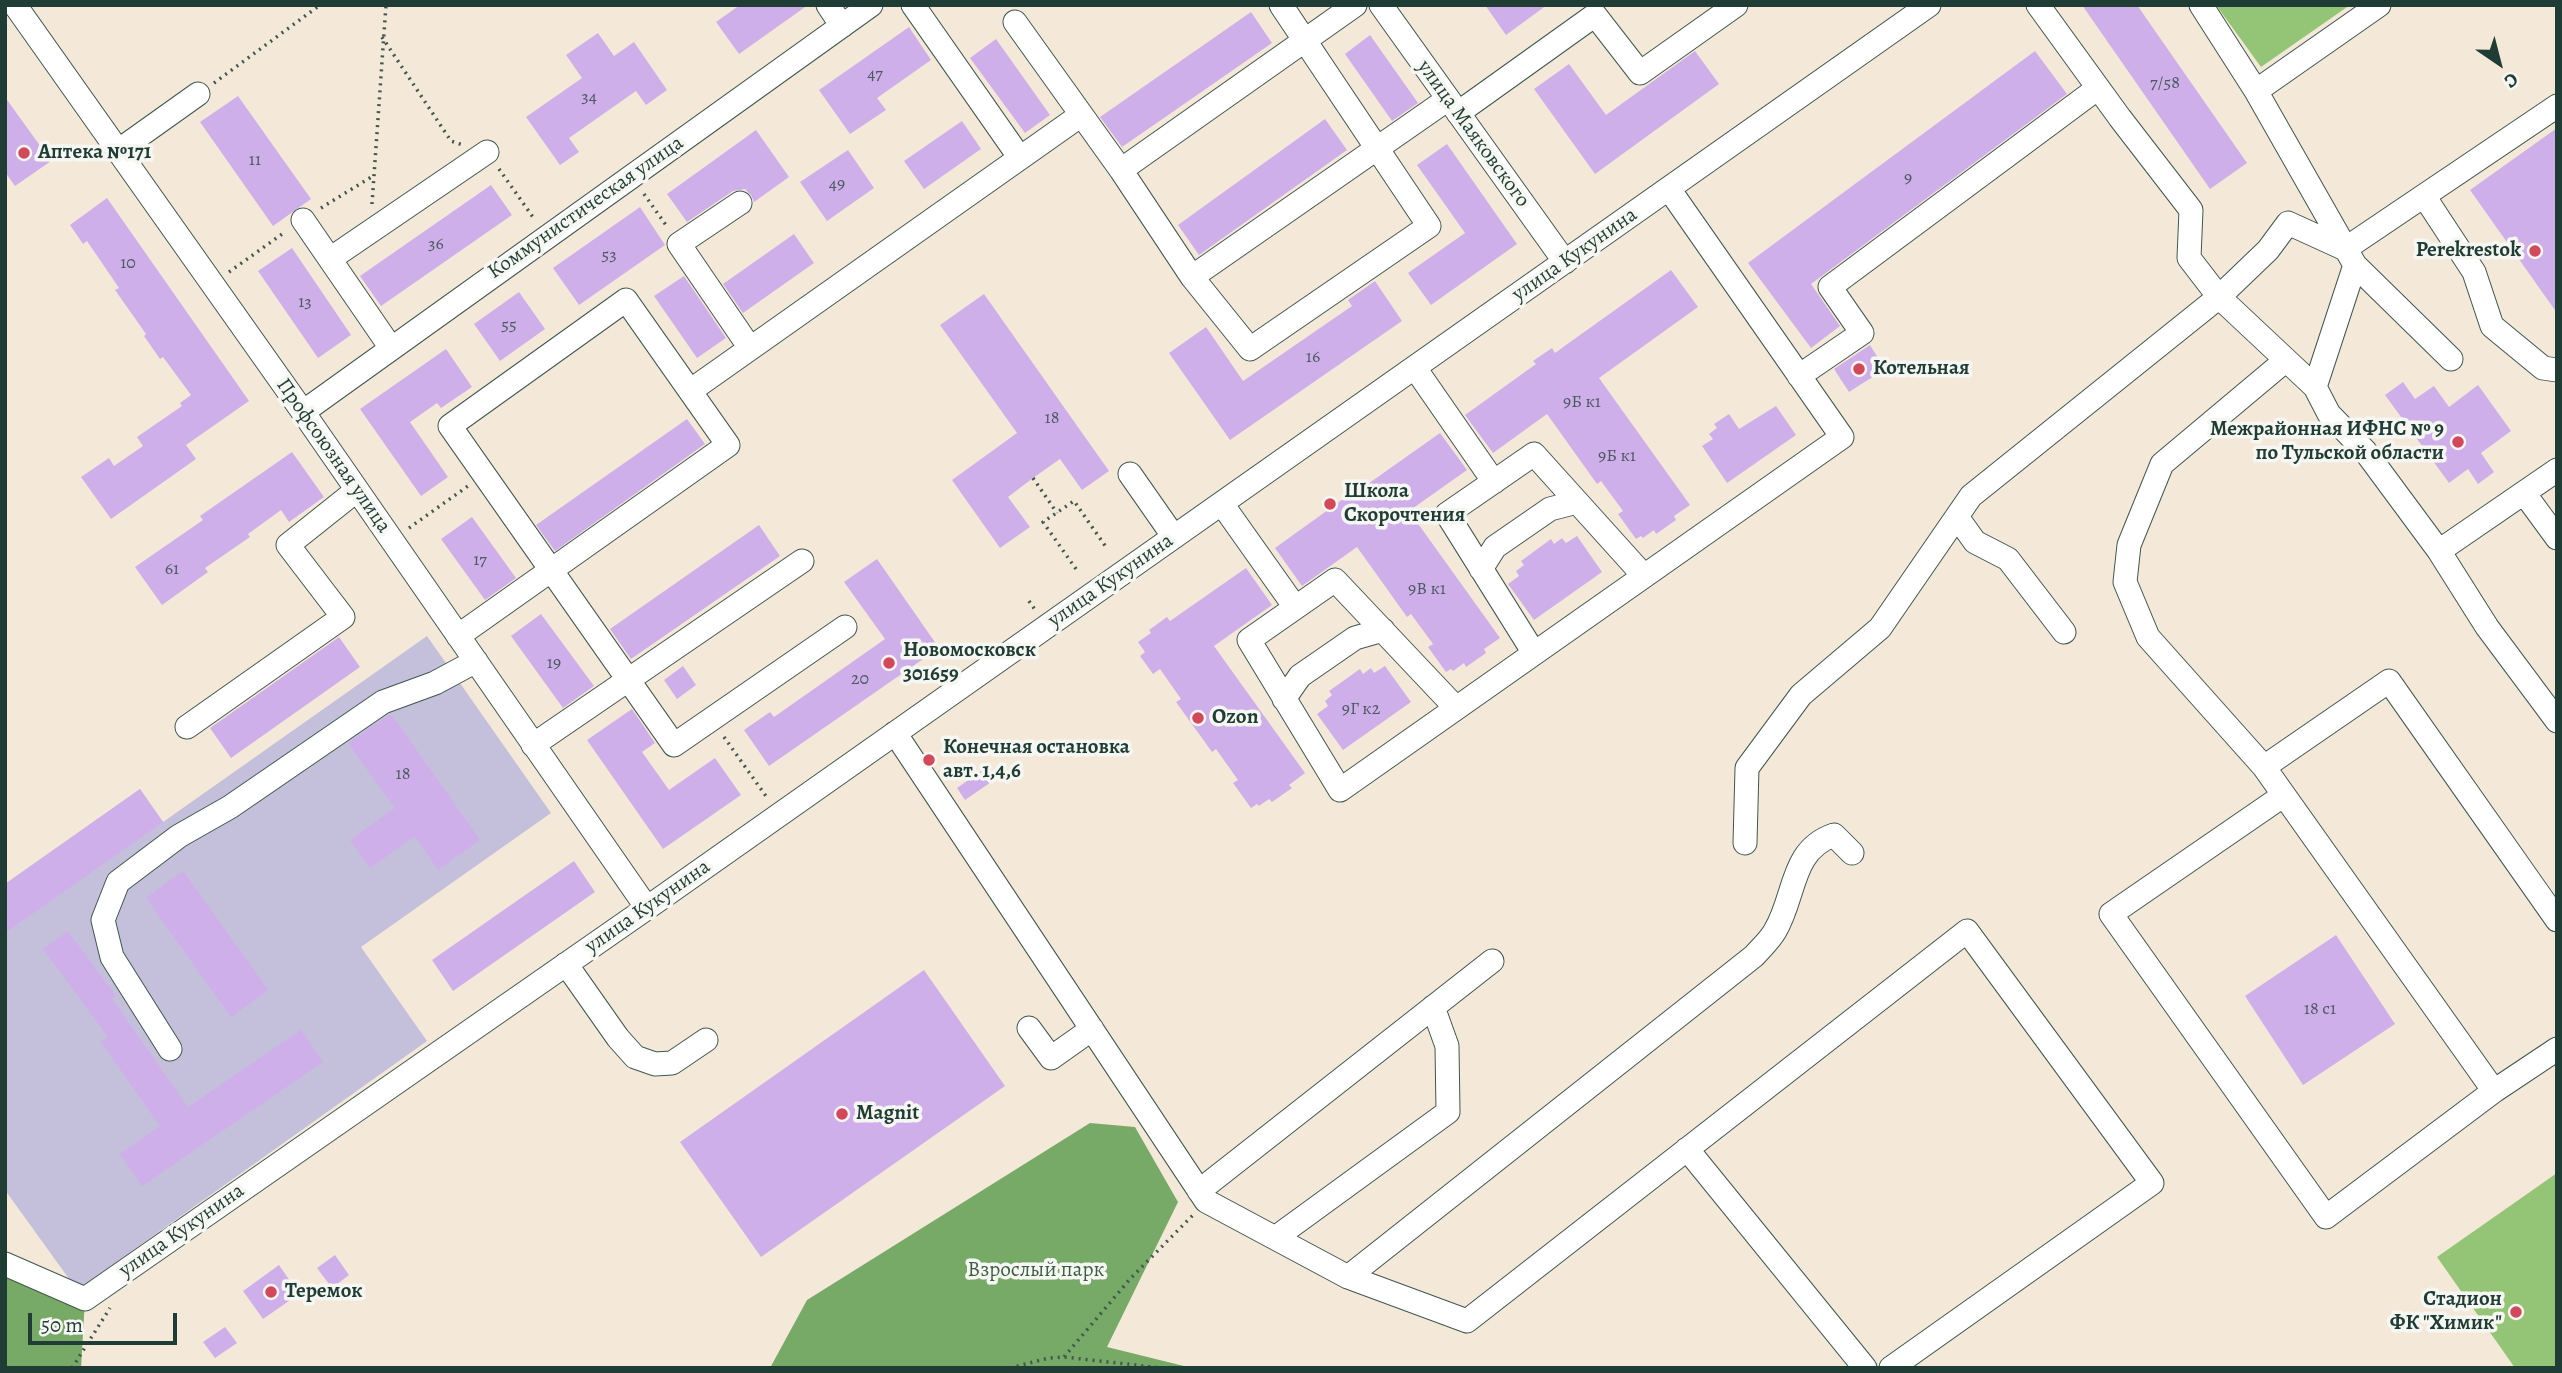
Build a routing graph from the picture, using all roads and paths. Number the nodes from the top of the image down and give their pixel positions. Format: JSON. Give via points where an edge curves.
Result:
{"nodes":[{"id":1,"x":15,"y":5,"type":"edge"},
{"id":2,"x":320,"y":5,"type":"edge"},
{"id":3,"x":386,"y":5,"type":"edge"},
{"id":4,"x":828,"y":5,"type":"edge"},
{"id":5,"x":871,"y":5,"type":"edge"},
{"id":6,"x":913,"y":5,"type":"edge"},
{"id":7,"x":1281,"y":5,"type":"edge"},
{"id":8,"x":1355,"y":5,"type":"edge"},
{"id":9,"x":1381,"y":5,"type":"edge"},
{"id":10,"x":1736,"y":5,"type":"edge"},
{"id":11,"x":1929,"y":5,"type":"edge"},
{"id":12,"x":2038,"y":5,"type":"edge"},
{"id":13,"x":2201,"y":5,"type":"edge"},
{"id":14,"x":2379,"y":5,"type":"edge"},
{"id":15,"x":1015,"y":22,"type":"dead end"},
{"id":16,"x":842,"y":26,"type":"junction"},
{"id":17,"x":382,"y":37,"type":"junction"},
{"id":18,"x":1305,"y":41,"type":"junction"},
{"id":19,"x":2098,"y":88,"type":"junction"},
{"id":20,"x":2256,"y":91,"type":"junction"},
{"id":21,"x":198,"y":94,"type":"joint"},
{"id":22,"x":1453,"y":106,"type":"junction"},
{"id":23,"x":2557,"y":106,"type":"edge"},
{"id":24,"x":1082,"y":115,"type":"junction"},
{"id":25,"x":1377,"y":148,"type":"junction"},
{"id":26,"x":118,"y":151,"type":"junction"},
{"id":27,"x":486,"y":152,"type":"junction"},
{"id":28,"x":1020,"y":158,"type":"junction"},
{"id":29,"x":1121,"y":170,"type":"junction"},
{"id":30,"x":631,"y":176,"type":"junction"},
{"id":31,"x":1669,"y":189,"type":"junction"},
{"id":32,"x":2424,"y":196,"type":"junction"},
{"id":33,"x":740,"y":203,"type":"dead end"},
{"id":34,"x":303,"y":220,"type":"dead end"},
{"id":35,"x":371,"y":231,"type":"junction"},
{"id":36,"x":546,"y":236,"type":"junction"},
{"id":37,"x":679,"y":244,"type":"junction"},
{"id":38,"x":2350,"y":257,"type":"junction"},
{"id":39,"x":330,"y":259,"type":"junction"},
{"id":40,"x":1565,"y":262,"type":"junction"},
{"id":41,"x":1192,"y":277,"type":"junction"},
{"id":42,"x":2219,"y":297,"type":"junction"},
{"id":43,"x":391,"y":348,"type":"junction"},
{"id":44,"x":750,"y":348,"type":"junction"},
{"id":45,"x":2451,"y":359,"type":"dead end"},
{"id":46,"x":2286,"y":360,"type":"junction"},
{"id":47,"x":1415,"y":368,"type":"junction"},
{"id":48,"x":2557,"y":370,"type":"edge"},
{"id":49,"x":1799,"y":376,"type":"junction"},
{"id":50,"x":2315,"y":387,"type":"junction"},
{"id":51,"x":690,"y":391,"type":"junction"},
{"id":52,"x":303,"y":412,"type":"junction"},
{"id":53,"x":2557,"y":470,"type":"edge"},
{"id":54,"x":1130,"y":474,"type":"dead end"},
{"id":55,"x":484,"y":475,"type":"junction"},
{"id":56,"x":1033,"y":478,"type":"dead end"},
{"id":57,"x":1494,"y":482,"type":"junction"},
{"id":58,"x":357,"y":490,"type":"junction"},
{"id":59,"x":2524,"y":493,"type":"junction"},
{"id":60,"x":1577,"y":502,"type":"junction"},
{"id":61,"x":1222,"y":504,"type":"junction"},
{"id":62,"x":1057,"y":513,"type":"junction"},
{"id":63,"x":1957,"y":517,"type":"junction"},
{"id":64,"x":1174,"y":537,"type":"junction"},
{"id":65,"x":2557,"y":538,"type":"edge"},
{"id":66,"x":392,"y":540,"type":"junction"},
{"id":67,"x":1106,"y":547,"type":"dead end"},
{"id":68,"x":2439,"y":551,"type":"junction"},
{"id":69,"x":802,"y":561,"type":"dead end"},
{"id":70,"x":1076,"y":569,"type":"dead end"},
{"id":71,"x":1481,"y":569,"type":"junction"},
{"id":72,"x":551,"y":571,"type":"junction"},
{"id":73,"x":1644,"y":576,"type":"junction"},
{"id":74,"x":1295,"y":607,"type":"junction"},
{"id":75,"x":845,"y":627,"type":"dead end"},
{"id":76,"x":1383,"y":631,"type":"junction"},
{"id":77,"x":2064,"y":632,"type":"dead end"},
{"id":78,"x":458,"y":636,"type":"junction"},
{"id":79,"x":1534,"y":653,"type":"junction"},
{"id":80,"x":475,"y":661,"type":"junction"},
{"id":81,"x":628,"y":680,"type":"junction"},
{"id":82,"x":1284,"y":699,"type":"junction"},
{"id":83,"x":1455,"y":708,"type":"junction"},
{"id":84,"x":711,"y":719,"type":"junction"},
{"id":85,"x":2557,"y":721,"type":"edge"},
{"id":86,"x":187,"y":727,"type":"dead end"},
{"id":87,"x":895,"y":733,"type":"junction"},
{"id":88,"x":533,"y":745,"type":"junction"},
{"id":89,"x":2264,"y":767,"type":"junction"},
{"id":90,"x":2284,"y":795,"type":"junction"},
{"id":91,"x":779,"y":815,"type":"junction"},
{"id":92,"x":1745,"y":843,"type":"dead end"},
{"id":93,"x":1852,"y":853,"type":"dead end"},
{"id":94,"x":647,"y":908,"type":"junction"},
{"id":95,"x":2557,"y":920,"type":"edge"},
{"id":96,"x":1492,"y":961,"type":"dead end"},
{"id":97,"x":566,"y":964,"type":"junction"},
{"id":98,"x":1433,"y":1007,"type":"junction"},
{"id":99,"x":1029,"y":1028,"type":"dead end"},
{"id":100,"x":1092,"y":1029,"type":"junction"},
{"id":101,"x":706,"y":1040,"type":"dead end"},
{"id":102,"x":170,"y":1049,"type":"dead end"},
{"id":103,"x":2557,"y":1049,"type":"edge"},
{"id":104,"x":2494,"y":1091,"type":"junction"},
{"id":105,"x":1687,"y":1149,"type":"junction"},
{"id":106,"x":1203,"y":1196,"type":"junction"},
{"id":107,"x":1275,"y":1238,"type":"junction"},
{"id":108,"x":5,"y":1265,"type":"edge"},
{"id":109,"x":1348,"y":1277,"type":"junction"},
{"id":110,"x":113,"y":1303,"type":"dead end"},
{"id":111,"x":1065,"y":1357,"type":"junction"},
{"id":112,"x":72,"y":1368,"type":"edge"},
{"id":113,"x":1010,"y":1368,"type":"edge"},
{"id":114,"x":1162,"y":1368,"type":"edge"},
{"id":115,"x":1865,"y":1368,"type":"edge"},
{"id":116,"x":1891,"y":1368,"type":"edge"}],
"edges":[{"from":1,"to":26,"type":"street","name":"Профсоюзная улица"},
{"from":2,"to":21,"type":"path"},
{"from":3,"to":17,"type":"path"},
{"from":4,"to":16,"type":"street"},
{"from":5,"to":16,"type":"street","name":"Коммунистическая улица"},
{"from":6,"to":28,"type":"street"},
{"from":7,"to":18,"type":"street"},
{"from":8,"to":18,"type":"street"},
{"from":9,"to":22,"type":"street","name":"улица Маяковского"},
{"from":10,"to":22,"type":"street","via":[[1640,73],[1595,15]]},
{"from":11,"to":31,"type":"street","name":"улица Кукунина"},
{"from":12,"to":19,"type":"street"},
{"from":13,"to":20,"type":"street"},
{"from":14,"to":20,"type":"street"},
{"from":15,"to":24,"type":"street"},
{"from":16,"to":30,"type":"street","name":"Коммунистическая улица"},
{"from":17,"to":27,"type":"path","via":[[451,141]]},
{"from":17,"to":35,"type":"path"},
{"from":18,"to":25,"type":"street"},
{"from":18,"to":29,"type":"street"},
{"from":19,"to":42,"type":"street","via":[[2192,211],[2189,258]]},
{"from":19,"to":49,"type":"street","via":[[1830,287],[1862,333]]},
{"from":20,"to":38,"type":"street"},
{"from":21,"to":26,"type":"street"},
{"from":22,"to":25,"type":"street"},
{"from":22,"to":40,"type":"street","name":"улица Маяковского"},
{"from":23,"to":32,"type":"street"},
{"from":24,"to":28,"type":"street"},
{"from":24,"to":29,"type":"street"},
{"from":25,"to":41,"type":"street"},
{"from":25,"to":41,"type":"street","via":[[1429,226],[1250,349]]},
{"from":26,"to":52,"type":"street","name":"Профсоюзная улица"},
{"from":27,"to":35,"type":"street"},
{"from":27,"to":36,"type":"path"},
{"from":28,"to":44,"type":"street"},
{"from":29,"to":41,"type":"street"},
{"from":30,"to":36,"type":"street","name":"Коммунистическая улица"},
{"from":30,"to":37,"type":"path"},
{"from":31,"to":40,"type":"street","name":"улица Кукунина"},
{"from":31,"to":49,"type":"street"},
{"from":32,"to":38,"type":"street"},
{"from":32,"to":48,"type":"street","via":[[2474,272],[2492,326],[2543,368]]},
{"from":33,"to":37,"type":"street"},
{"from":34,"to":39,"type":"street"},
{"from":35,"to":39,"type":"street"},
{"from":36,"to":43,"type":"street","name":"Коммунистическая улица"},
{"from":37,"to":44,"type":"street"},
{"from":38,"to":42,"type":"street","via":[[2288,223],[2268,250]]},
{"from":38,"to":45,"type":"street"},
{"from":38,"to":50,"type":"street"},
{"from":39,"to":43,"type":"street"},
{"from":40,"to":47,"type":"street","name":"улица Кукунина"},
{"from":42,"to":46,"type":"street"},
{"from":42,"to":63,"type":"street","via":[[1971,496]]},
{"from":43,"to":52,"type":"street","name":"Коммунистическая улица"},
{"from":44,"to":51,"type":"street"},
{"from":46,"to":50,"type":"street"},
{"from":46,"to":89,"type":"street","via":[[2162,464],[2129,545],[2125,582],[2148,637]]},
{"from":47,"to":57,"type":"street"},
{"from":47,"to":61,"type":"street","name":"улица Кукунина"},
{"from":49,"to":73,"type":"street","via":[[1842,437]]},
{"from":50,"to":68,"type":"street","via":[[2329,414],[2365,451]]},
{"from":51,"to":55,"type":"street","via":[[626,300],[450,426]]},
{"from":51,"to":72,"type":"street","via":[[728,445]]},
{"from":52,"to":58,"type":"street","name":"Профсоюзная улица"},
{"from":53,"to":59,"type":"street"},
{"from":54,"to":64,"type":"street"},
{"from":55,"to":66,"type":"path"},
{"from":55,"to":72,"type":"street"},
{"from":56,"to":62,"type":"path"},
{"from":57,"to":60,"type":"street","via":[[1534,454]]},
{"from":57,"to":71,"type":"street","via":[[1447,514]]},
{"from":58,"to":66,"type":"street","name":"Профсоюзная улица"},
{"from":58,"to":86,"type":"street","via":[[288,545],[343,617]]},
{"from":59,"to":65,"type":"street"},
{"from":59,"to":68,"type":"street"},
{"from":60,"to":71,"type":"street","via":[[1550,509],[1495,547]]},
{"from":60,"to":73,"type":"street"},
{"from":61,"to":64,"type":"street","name":"улица Кукунина"},
{"from":61,"to":74,"type":"street"},
{"from":62,"to":67,"type":"path","via":[[1074,501]]},
{"from":62,"to":70,"type":"path","via":[[1043,522]]},
{"from":63,"to":77,"type":"street","via":[[1975,542],[2008,559]]},
{"from":63,"to":92,"type":"street","via":[[1881,628],[1801,695],[1747,768]]},
{"from":64,"to":87,"type":"street","name":"улица Кукунина"},
{"from":66,"to":78,"type":"street","name":"Профсоюзная улица"},
{"from":68,"to":85,"type":"street","via":[[2487,627]]},
{"from":69,"to":81,"type":"street"},
{"from":71,"to":79,"type":"street"},
{"from":72,"to":78,"type":"street"},
{"from":72,"to":81,"type":"street"},
{"from":73,"to":79,"type":"street"},
{"from":74,"to":76,"type":"street","via":[[1335,580]]},
{"from":74,"to":82,"type":"street","via":[[1249,640]]},
{"from":75,"to":84,"type":"street"},
{"from":76,"to":82,"type":"street","via":[[1355,638],[1300,676]]},
{"from":76,"to":83,"type":"street"},
{"from":78,"to":80,"type":"street","name":"Профсоюзная улица"},
{"from":79,"to":83,"type":"street"},
{"from":80,"to":88,"type":"street","name":"Профсоюзная улица"},
{"from":80,"to":102,"type":"street","via":[[435,683],[383,702],[230,807],[178,836],[118,882],[103,920],[112,957]]},
{"from":81,"to":84,"type":"street","via":[[674,745]]},
{"from":81,"to":88,"type":"street"},
{"from":82,"to":83,"type":"street","via":[[1340,790]]},
{"from":84,"to":91,"type":"path"},
{"from":87,"to":91,"type":"street","name":"улица Кукунина"},
{"from":87,"to":100,"type":"street"},
{"from":88,"to":94,"type":"street","name":"Профсоюзная улица"},
{"from":89,"to":90,"type":"street"},
{"from":89,"to":95,"type":"street","via":[[2389,681]]},
{"from":90,"to":104,"type":"street"},
{"from":90,"to":104,"type":"street","via":[[2111,914],[2318,1206],[2326,1217]]},
{"from":91,"to":94,"type":"street","name":"улица Кукунина"},
{"from":93,"to":109,"type":"street","via":[[1834,835],[1809,849],[1776,930],[1754,956]]},
{"from":94,"to":97,"type":"street","name":"улица Кукунина"},
{"from":96,"to":98,"type":"street"},
{"from":97,"to":101,"type":"street","via":[[635,1057],[655,1064],[672,1063]]},
{"from":97,"to":108,"type":"street","name":"улица Кукунина","via":[[85,1299]]},
{"from":98,"to":106,"type":"street"},
{"from":98,"to":107,"type":"street","via":[[1447,1046],[1448,1112]]},
{"from":99,"to":100,"type":"street","via":[[1051,1058]]},
{"from":100,"to":106,"type":"street"},
{"from":103,"to":104,"type":"street"},
{"from":105,"to":109,"type":"street","via":[[1467,1321]]},
{"from":105,"to":115,"type":"street"},
{"from":105,"to":116,"type":"street","via":[[1966,931],[2152,1183]]},
{"from":106,"to":107,"type":"street"},
{"from":106,"to":111,"type":"path"},
{"from":107,"to":109,"type":"street"},
{"from":110,"to":112,"type":"path"},
{"from":111,"to":113,"type":"path"},
{"from":111,"to":114,"type":"path"}]}
